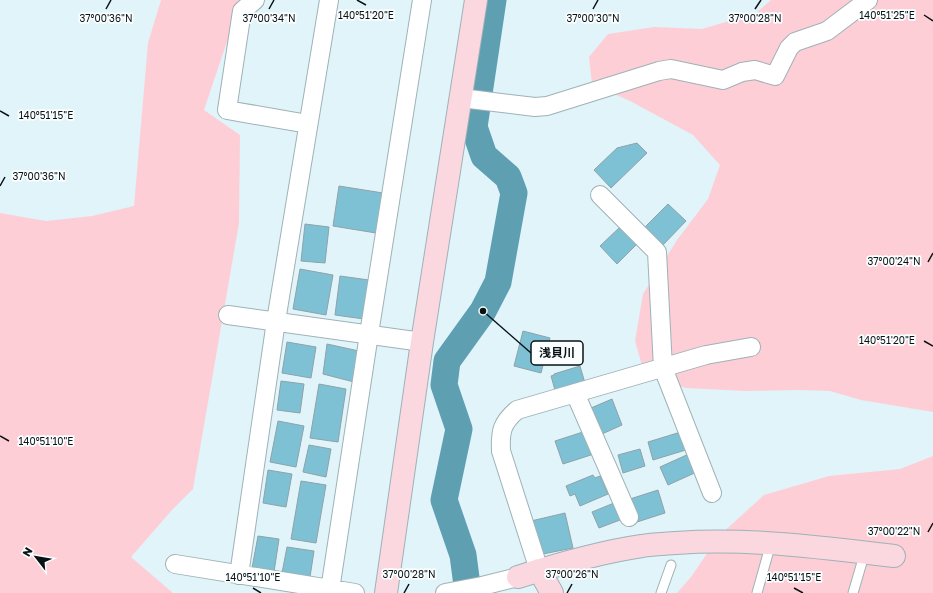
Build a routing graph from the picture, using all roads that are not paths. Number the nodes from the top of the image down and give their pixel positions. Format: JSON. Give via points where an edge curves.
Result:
{"nodes":[{"id":1,"x":255,"y":0,"type":"edge"},
{"id":2,"x":329,"y":0,"type":"edge"},
{"id":3,"x":422,"y":0,"type":"edge"},
{"id":4,"x":476,"y":0,"type":"edge"},
{"id":5,"x":868,"y":0,"type":"edge"},
{"id":6,"x":473,"y":99,"type":"junction"},
{"id":7,"x":308,"y":124,"type":"junction"},
{"id":8,"x":600,"y":195,"type":"dead end"},
{"id":9,"x":228,"y":315,"type":"dead end"},
{"id":10,"x":276,"y":321,"type":"junction"},
{"id":11,"x":369,"y":334,"type":"junction"},
{"id":12,"x":422,"y":342,"type":"junction"},
{"id":13,"x":751,"y":347,"type":"dead end"},
{"id":14,"x":662,"y":368,"type":"junction"},
{"id":15,"x":575,"y":393,"type":"junction"},
{"id":16,"x":712,"y":493,"type":"dead end"},
{"id":17,"x":629,"y":517,"type":"dead end"},
{"id":18,"x":771,"y":543,"type":"junction"},
{"id":19,"x":865,"y":552,"type":"junction"},
{"id":20,"x":894,"y":556,"type":"dead end"},
{"id":21,"x":175,"y":564,"type":"dead end"},
{"id":22,"x":671,"y":565,"type":"dead end"},
{"id":23,"x":539,"y":570,"type":"junction"},
{"id":24,"x":239,"y":575,"type":"junction"},
{"id":25,"x":518,"y":577,"type":"joint"},
{"id":26,"x":330,"y":590,"type":"junction"},
{"id":27,"x":451,"y":592,"type":"edge"},
{"id":28,"x":355,"y":593,"type":"edge"},
{"id":29,"x":386,"y":593,"type":"edge"},
{"id":30,"x":552,"y":593,"type":"edge"},
{"id":31,"x":661,"y":593,"type":"edge"},
{"id":32,"x":757,"y":593,"type":"edge"},
{"id":33,"x":854,"y":593,"type":"edge"}],
"edges":[{"from":1,"to":7,"type":"street","via":[[242,12],[227,110]]},
{"from":2,"to":7,"type":"street"},
{"from":3,"to":11,"type":"street"},
{"from":4,"to":6,"type":"street"},
{"from":5,"to":6,"type":"street","via":[[827,31],[795,42],[789,48],[775,76],[755,70],[723,80],[671,69],[547,106],[535,107]]},
{"from":6,"to":12,"type":"street"},
{"from":7,"to":10,"type":"street"},
{"from":8,"to":14,"type":"street","via":[[657,252]]},
{"from":9,"to":10,"type":"street"},
{"from":10,"to":11,"type":"street"},
{"from":10,"to":24,"type":"street"},
{"from":11,"to":12,"type":"street"},
{"from":11,"to":26,"type":"street"},
{"from":12,"to":29,"type":"street"},
{"from":13,"to":14,"type":"street","via":[[706,355]]},
{"from":14,"to":15,"type":"street"},
{"from":14,"to":16,"type":"street"},
{"from":15,"to":17,"type":"street"},
{"from":15,"to":23,"type":"street","via":[[517,410],[503,426],[500,436],[501,451]]},
{"from":18,"to":19,"type":"street"},
{"from":18,"to":23,"type":"street","via":[[727,541],[642,546]]},
{"from":18,"to":32,"type":"lane"},
{"from":19,"to":20,"type":"street"},
{"from":19,"to":33,"type":"lane"},
{"from":21,"to":24,"type":"street"},
{"from":22,"to":31,"type":"lane"},
{"from":23,"to":25,"type":"street"},
{"from":23,"to":30,"type":"street"},
{"from":24,"to":26,"type":"street"},
{"from":25,"to":27,"type":"street"},
{"from":26,"to":28,"type":"street"}]}
